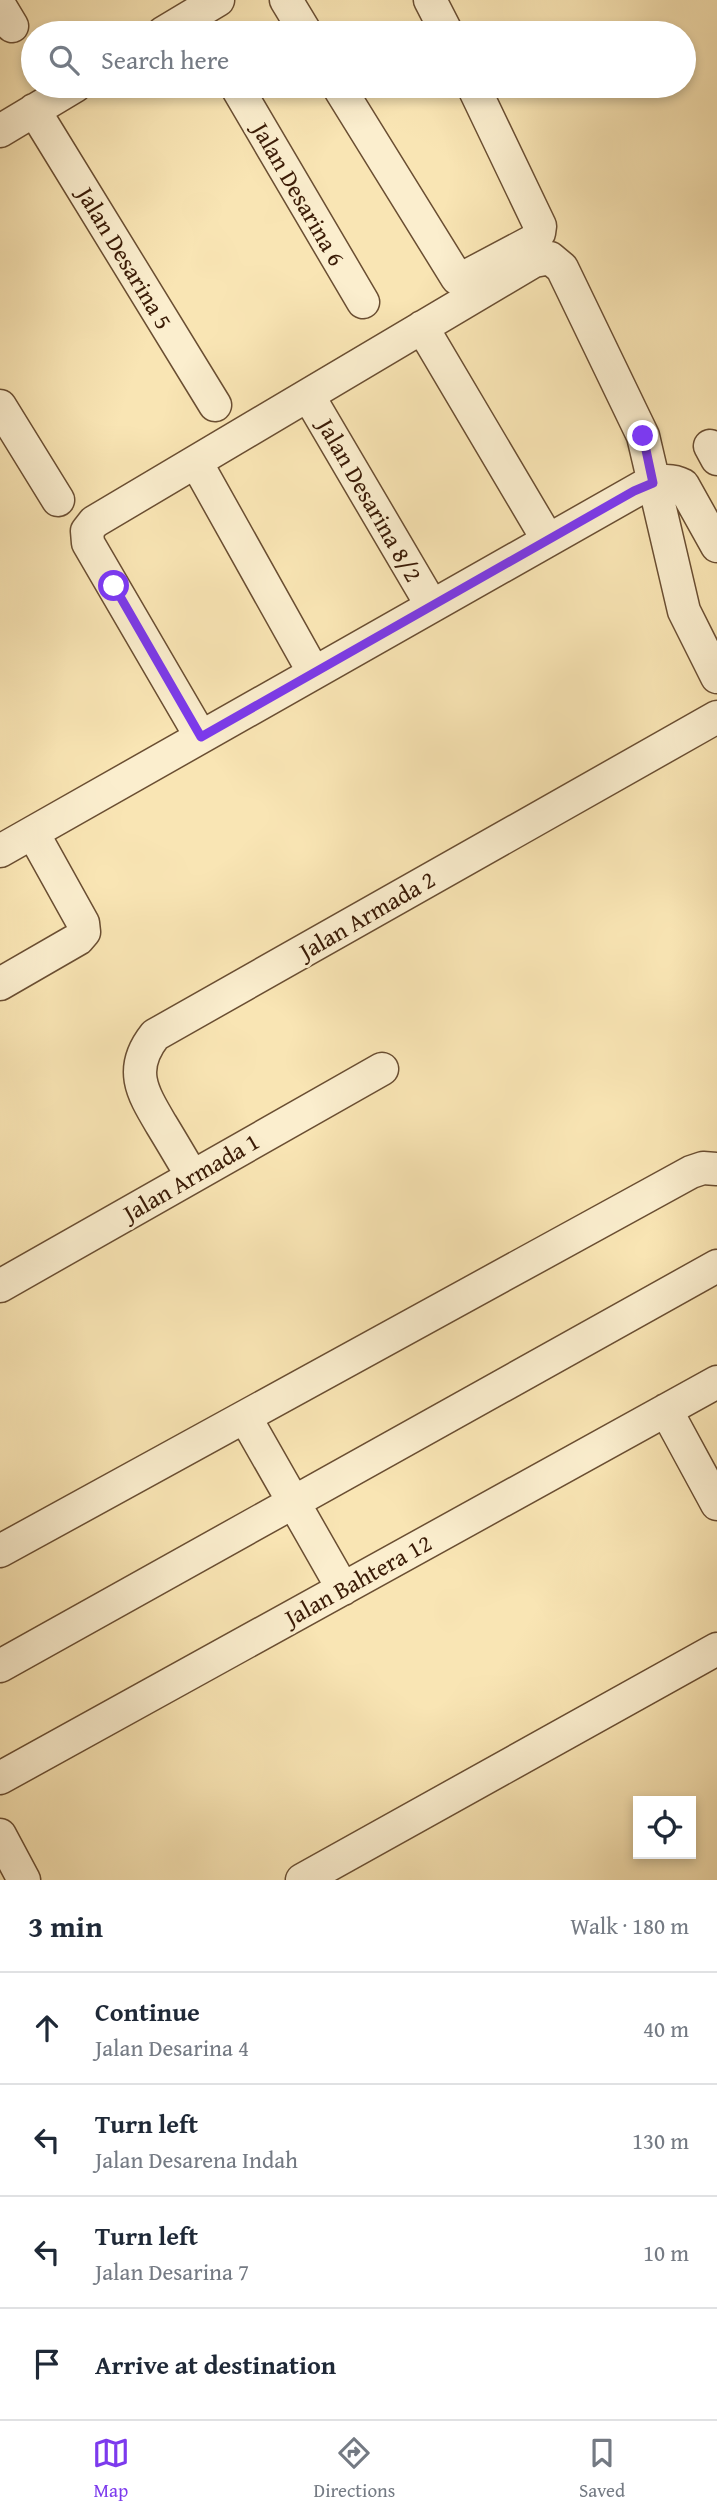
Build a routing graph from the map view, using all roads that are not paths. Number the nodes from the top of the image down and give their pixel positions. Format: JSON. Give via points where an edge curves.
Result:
{"nodes":[{"id":1,"x":286,"y":0,"type":"edge"},
{"id":2,"x":430,"y":0,"type":"edge"},
{"id":3,"x":299,"y":21,"type":"edge"},
{"id":4,"x":441,"y":21,"type":"edge"},
{"id":5,"x":54,"y":98,"type":"edge"},
{"id":6,"x":243,"y":98,"type":"edge"},
{"id":7,"x":345,"y":98,"type":"edge"},
{"id":8,"x":479,"y":98,"type":"edge"},
{"id":9,"x":34,"y":110,"type":"junction"},
{"id":10,"x":0,"y":131,"type":"edge"},
{"id":11,"x":545,"y":245,"type":"junction"},
{"id":12,"x":363,"y":302,"type":"dead end"},
{"id":13,"x":422,"y":327,"type":"junction"},
{"id":14,"x":309,"y":395,"type":"junction"},
{"id":15,"x":0,"y":405,"type":"edge"},
{"id":16,"x":215,"y":405,"type":"dead end"},
{"id":17,"x":196,"y":462,"type":"junction"},
{"id":18,"x":653,"y":483,"type":"junction"},
{"id":19,"x":58,"y":500,"type":"dead end"},
{"id":20,"x":548,"y":540,"type":"junction"},
{"id":21,"x":717,"y":546,"type":"edge"},
{"id":22,"x":432,"y":606,"type":"junction"},
{"id":23,"x":314,"y":673,"type":"junction"},
{"id":24,"x":717,"y":677,"type":"edge"},
{"id":25,"x":717,"y":717,"type":"edge"},
{"id":26,"x":201,"y":737,"type":"junction"},
{"id":27,"x":33,"y":833,"type":"junction"},
{"id":28,"x":0,"y":851,"type":"edge"},
{"id":29,"x":0,"y":984,"type":"edge"},
{"id":30,"x":382,"y":1069,"type":"dead end"},
{"id":31,"x":717,"y":1169,"type":"edge"},
{"id":32,"x":192,"y":1176,"type":"junction"},
{"id":33,"x":717,"y":1266,"type":"edge"},
{"id":34,"x":0,"y":1286,"type":"edge"},
{"id":35,"x":717,"y":1382,"type":"edge"},
{"id":36,"x":666,"y":1410,"type":"junction"},
{"id":37,"x":245,"y":1417,"type":"junction"},
{"id":38,"x":294,"y":1502,"type":"junction"},
{"id":39,"x":717,"y":1504,"type":"edge"},
{"id":40,"x":0,"y":1551,"type":"edge"},
{"id":41,"x":342,"y":1588,"type":"junction"},
{"id":42,"x":717,"y":1649,"type":"edge"},
{"id":43,"x":0,"y":1666,"type":"edge"},
{"id":44,"x":0,"y":1778,"type":"edge"},
{"id":45,"x":0,"y":1835,"type":"edge"},
{"id":46,"x":24,"y":1880,"type":"edge"},
{"id":47,"x":302,"y":1880,"type":"edge"}],
"edges":[{"from":1,"to":3,"type":"street"},
{"from":2,"to":4,"type":"street"},
{"from":5,"to":9,"type":"street"},
{"from":6,"to":12,"type":"street","name":"Jalan Desarina 6"},
{"from":7,"to":11,"type":"street","via":[[457,278],[533,241]]},
{"from":8,"to":11,"type":"street","via":[[539,220]]},
{"from":9,"to":10,"type":"street"},
{"from":9,"to":16,"type":"street","name":"Jalan Desarina 5"},
{"from":11,"to":13,"type":"street","via":[[534,261]]},
{"from":11,"to":18,"type":"street","via":[[562,268],[643,436]]},
{"from":13,"to":14,"type":"street"},
{"from":13,"to":20,"type":"street"},
{"from":14,"to":17,"type":"street"},
{"from":14,"to":22,"type":"street","name":"Jalan Desarina 8/2"},
{"from":15,"to":19,"type":"street"},
{"from":17,"to":23,"type":"street"},
{"from":17,"to":26,"type":"street","via":[[94,522],[87,531],[89,543]]},
{"from":18,"to":20,"type":"street"},
{"from":18,"to":21,"type":"street","via":[[684,485]]},
{"from":18,"to":24,"type":"street","via":[[684,611]]},
{"from":20,"to":22,"type":"street"},
{"from":22,"to":23,"type":"street"},
{"from":23,"to":26,"type":"street"},
{"from":25,"to":32,"type":"street","name":"Jalan Armada 2","via":[[155,1035],[140,1060],[139,1078]]},
{"from":26,"to":27,"type":"street"},
{"from":27,"to":28,"type":"street"},
{"from":27,"to":29,"type":"street","via":[[84,932]]},
{"from":30,"to":32,"type":"street","name":"Jalan Armada 1"},
{"from":31,"to":37,"type":"street","via":[[691,1172]]},
{"from":32,"to":34,"type":"street","name":"Jalan Armada 1"},
{"from":33,"to":38,"type":"street"},
{"from":35,"to":36,"type":"street","name":"Jalan Bahtera 12"},
{"from":36,"to":39,"type":"street"},
{"from":36,"to":41,"type":"street","name":"Jalan Bahtera 12"},
{"from":37,"to":38,"type":"street"},
{"from":37,"to":40,"type":"street"},
{"from":38,"to":41,"type":"street"},
{"from":38,"to":43,"type":"street"},
{"from":41,"to":44,"type":"street","name":"Jalan Bahtera 12"},
{"from":42,"to":47,"type":"street"},
{"from":45,"to":46,"type":"street"}]}
